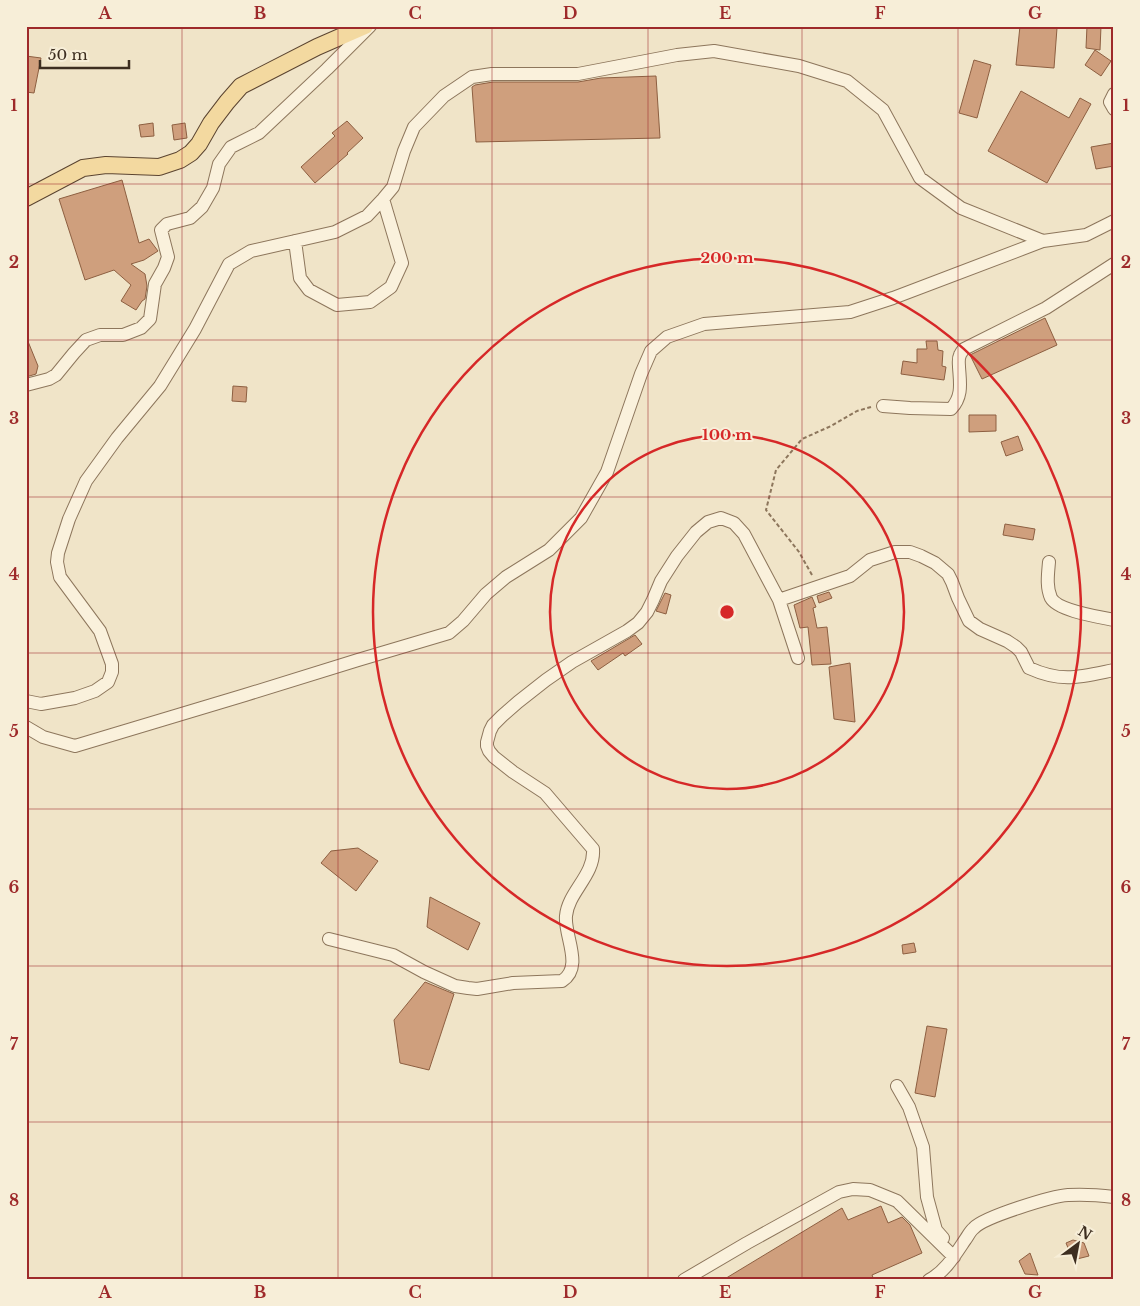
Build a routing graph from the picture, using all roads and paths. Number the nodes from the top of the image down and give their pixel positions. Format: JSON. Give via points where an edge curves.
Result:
{"nodes":[{"id":1,"x":365,"y":26,"type":"edge"},
{"id":2,"x":370,"y":26,"type":"edge"},
{"id":3,"x":1114,"y":94,"type":"edge"},
{"id":4,"x":1114,"y":110,"type":"edge"},
{"id":5,"x":26,"y":198,"type":"edge"},
{"id":6,"x":383,"y":199,"type":"junction"},
{"id":7,"x":1114,"y":221,"type":"edge"},
{"id":8,"x":295,"y":241,"type":"junction"},
{"id":9,"x":1043,"y":242,"type":"junction"},
{"id":10,"x":1114,"y":264,"type":"edge"},
{"id":11,"x":26,"y":385,"type":"edge"},
{"id":12,"x":883,"y":406,"type":"joint"},
{"id":13,"x":1049,"y":562,"type":"dead end"},
{"id":14,"x":821,"y":586,"type":"junction"},
{"id":15,"x":779,"y":600,"type":"junction"},
{"id":16,"x":1114,"y":620,"type":"edge"},
{"id":17,"x":798,"y":658,"type":"dead end"},
{"id":18,"x":1114,"y":670,"type":"edge"},
{"id":19,"x":26,"y":701,"type":"edge"},
{"id":20,"x":26,"y":728,"type":"edge"},
{"id":21,"x":328,"y":939,"type":"dead end"},
{"id":22,"x":897,"y":1086,"type":"dead end"},
{"id":23,"x":1114,"y":1197,"type":"edge"},
{"id":24,"x":956,"y":1254,"type":"junction"},
{"id":25,"x":684,"y":1280,"type":"edge"},
{"id":26,"x":929,"y":1280,"type":"edge"}],
"edges":[{"from":1,"to":5,"type":"main road","via":[[241,86],[191,153],[180,160],[159,167],[106,165],[83,168]]},
{"from":2,"to":11,"type":"street","via":[[259,133],[231,147],[219,164],[213,188],[202,207],[190,218],[167,224],[161,230],[168,257],[155,284],[150,318],[141,328],[123,336],[100,335],[86,340],[56,375]]},
{"from":3,"to":4,"type":"street","via":[[1110,102]]},
{"from":6,"to":8,"type":"street","via":[[367,216],[335,232]]},
{"from":6,"to":8,"type":"street","via":[[402,263],[391,288],[370,302],[337,305],[309,290],[300,278]]},
{"from":6,"to":9,"type":"street","via":[[393,187],[414,127],[444,96],[472,77],[578,74],[714,51],[799,66],[847,81],[883,110],[920,178],[961,208]]},
{"from":7,"to":9,"type":"street","via":[[1086,235]]},
{"from":8,"to":19,"type":"street","via":[[251,251],[229,264],[160,386],[86,482],[69,518],[58,552],[60,576],[100,630],[112,664],[108,682],[95,691],[74,698],[42,704]]},
{"from":9,"to":20,"type":"street","via":[[850,312],[704,324],[666,337],[651,351],[607,472],[581,518],[549,550],[499,582],[450,633],[75,746],[43,737]]},
{"from":10,"to":12,"type":"street","via":[[1046,308],[964,349],[959,362],[960,395],[951,408]]},
{"from":12,"to":14,"type":"path","via":[[857,412],[802,439],[776,470],[766,510]]},
{"from":13,"to":16,"type":"street","via":[[1048,586],[1052,599],[1081,614]]},
{"from":14,"to":15,"type":"street"},
{"from":14,"to":18,"type":"street","via":[[850,576],[870,560],[895,552],[910,552],[935,563],[948,574],[969,621],[1016,646],[1029,668],[1053,677],[1076,678]]},
{"from":15,"to":17,"type":"street"},
{"from":15,"to":21,"type":"street","via":[[744,534],[734,523],[721,518],[708,522],[677,556],[638,623],[572,662],[493,725],[487,742],[489,751],[545,793],[593,849],[589,868],[566,910],[572,965],[567,977],[478,989],[455,986],[393,955]]},
{"from":22,"to":24,"type":"street","via":[[909,1106],[923,1147],[927,1197],[936,1230]]},
{"from":23,"to":24,"type":"street","via":[[1065,1195],[985,1220],[974,1227]]},
{"from":24,"to":25,"type":"street","via":[[897,1201],[870,1190],[853,1189],[839,1192]]},
{"from":24,"to":26,"type":"street"}]}
